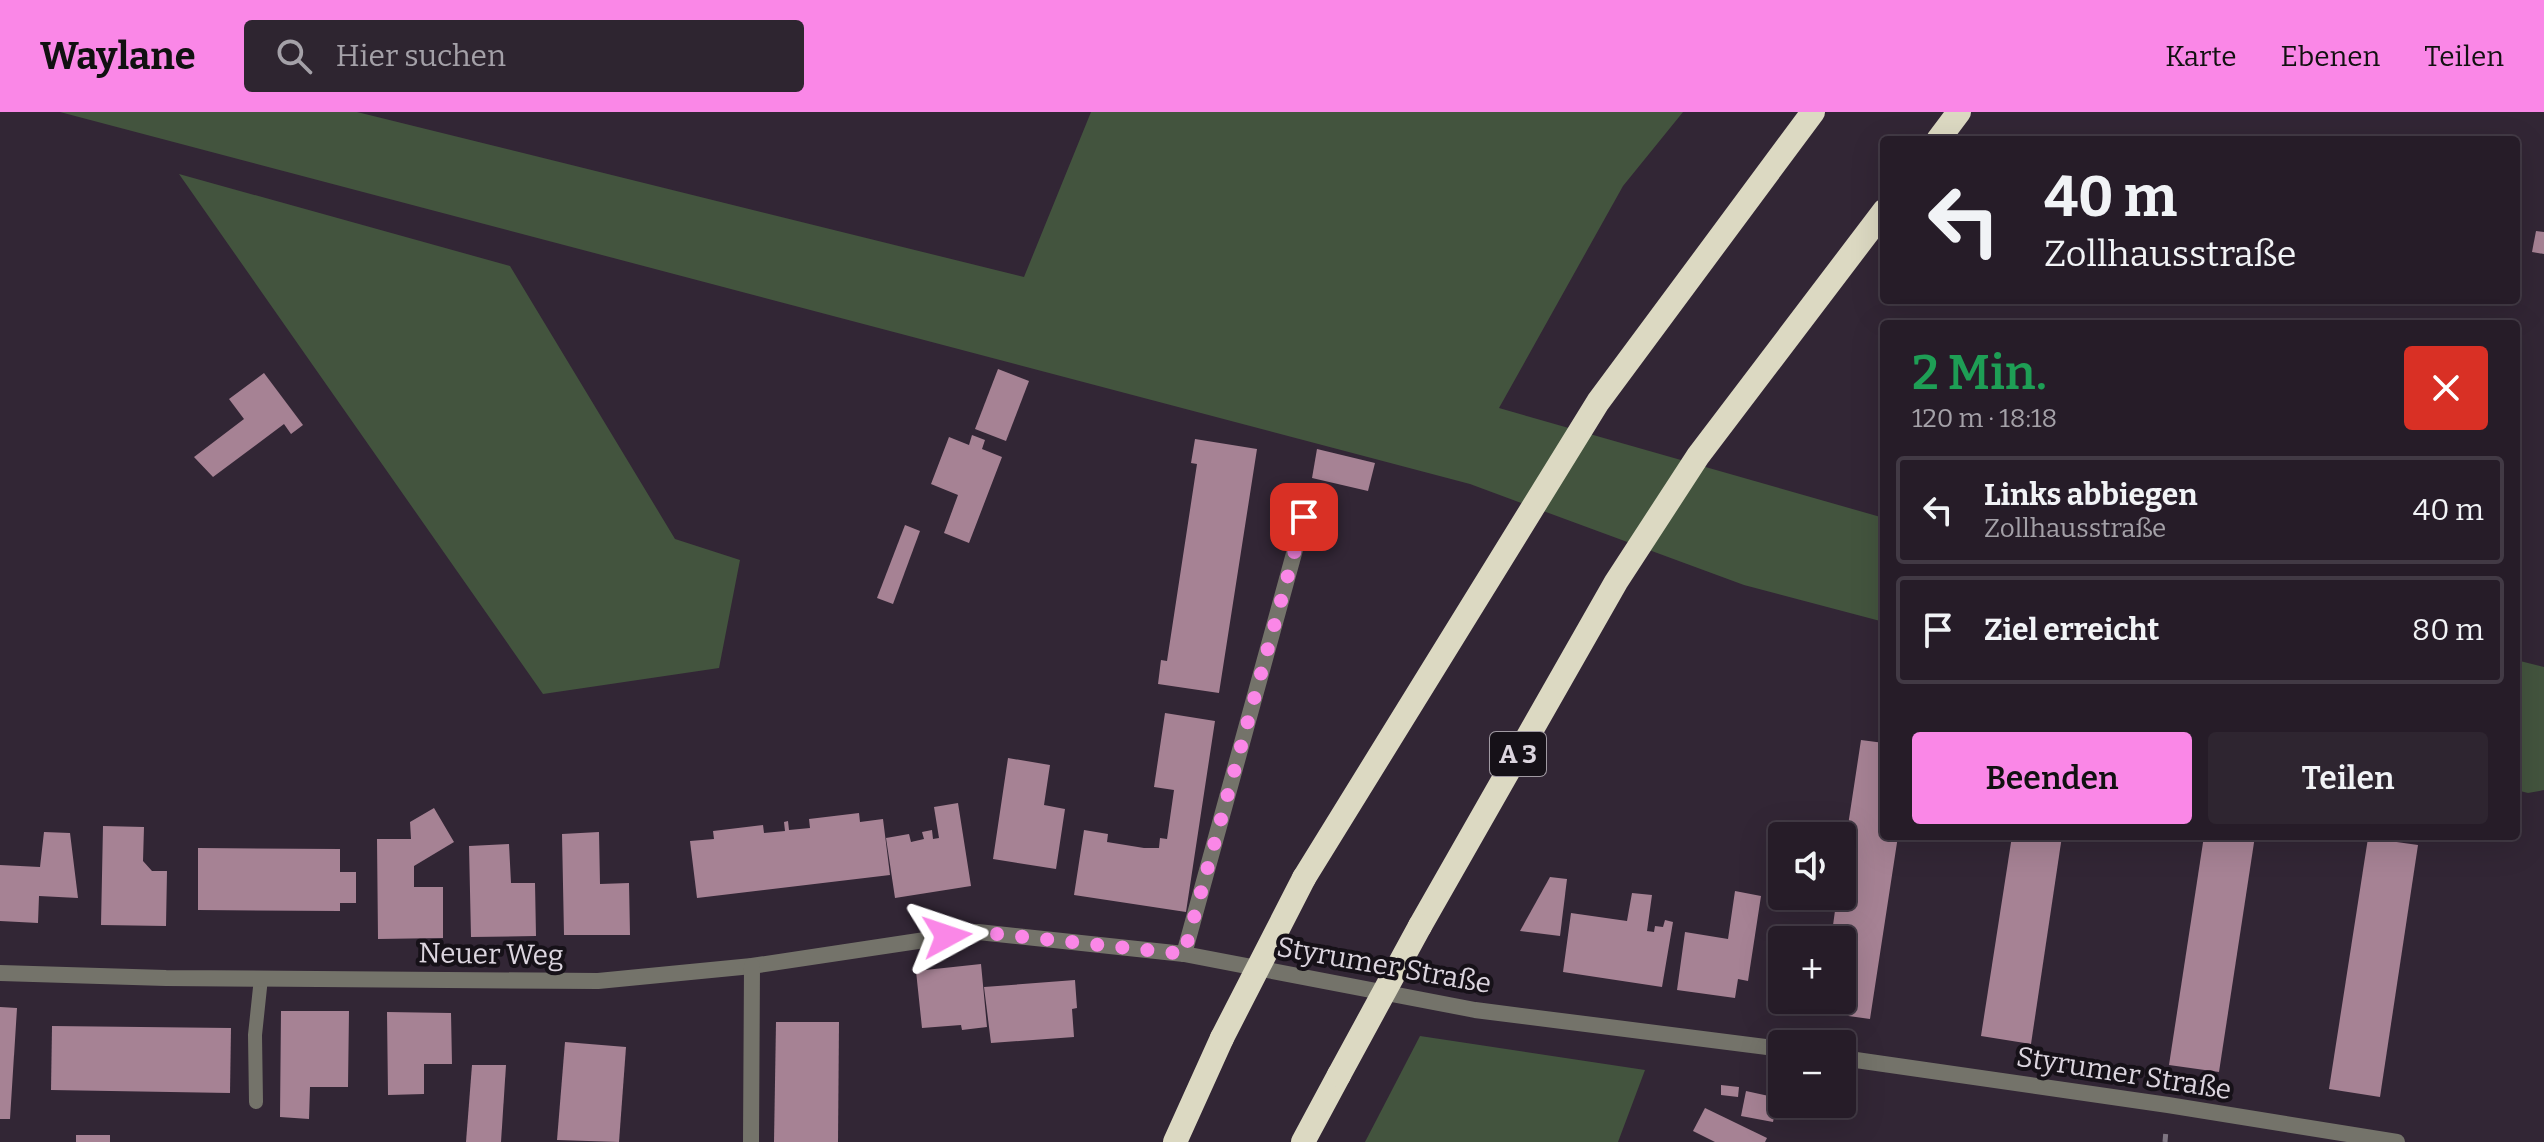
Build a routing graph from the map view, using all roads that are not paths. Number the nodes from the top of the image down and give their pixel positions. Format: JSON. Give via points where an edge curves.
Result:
{"nodes":[{"id":1,"x":1813,"y":112,"type":"edge"},
{"id":2,"x":1959,"y":112,"type":"edge"},
{"id":3,"x":1941,"y":136,"type":"edge"},
{"id":4,"x":1880,"y":216,"type":"edge"},
{"id":5,"x":1304,"y":517,"type":"dead end"},
{"id":6,"x":978,"y":932,"type":"joint"},
{"id":7,"x":1184,"y":954,"type":"junction"},
{"id":8,"x":752,"y":966,"type":"junction"},
{"id":9,"x":0,"y":973,"type":"edge"},
{"id":10,"x":261,"y":978,"type":"junction"},
{"id":11,"x":1768,"y":1047,"type":"edge"},
{"id":12,"x":1856,"y":1060,"type":"edge"},
{"id":13,"x":256,"y":1102,"type":"dead end"},
{"id":14,"x":751,"y":1142,"type":"edge"},
{"id":15,"x":1175,"y":1142,"type":"edge"},
{"id":16,"x":1303,"y":1142,"type":"edge"},
{"id":17,"x":2397,"y":1142,"type":"edge"}],
"edges":[{"from":1,"to":15,"type":"highway","bridge":true,"via":[[1598,402],[1497,565],[1304,878]]},
{"from":2,"to":3,"type":"highway"},
{"from":4,"to":16,"type":"highway","number":"A 3","bridge":true,"via":[[1698,456],[1616,582]]},
{"from":5,"to":7,"type":"street"},
{"from":6,"to":7,"type":"street","name":"Styrumer Straße"},
{"from":6,"to":8,"type":"street","name":"Neuer Weg"},
{"from":7,"to":11,"type":"street","name":"Styrumer Straße","via":[[1475,1010]]},
{"from":8,"to":10,"type":"street","name":"Neuer Weg","via":[[598,981]]},
{"from":8,"to":14,"type":"street"},
{"from":9,"to":10,"type":"street","name":"Neuer Weg"},
{"from":10,"to":13,"type":"lane"},
{"from":12,"to":17,"type":"street","name":"Styrumer Straße"}]}
